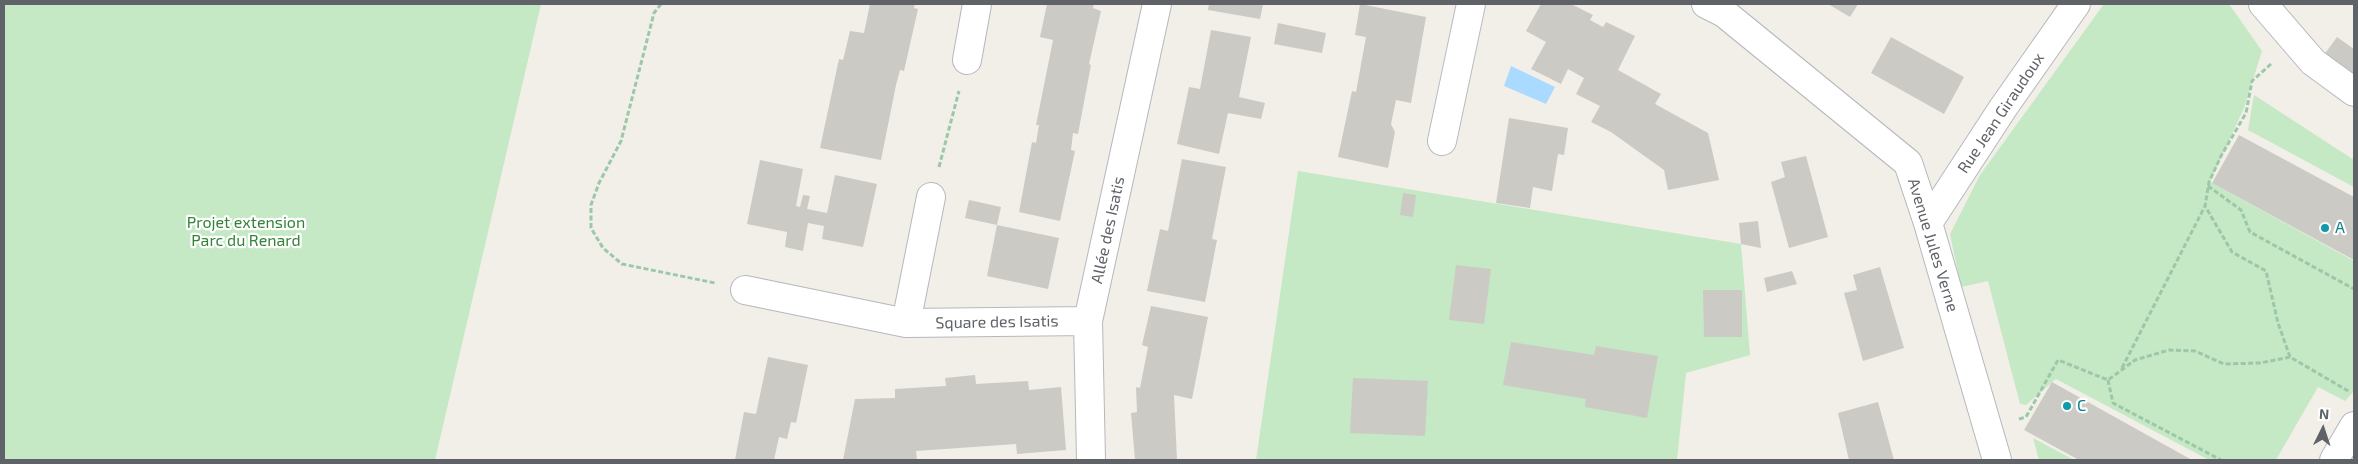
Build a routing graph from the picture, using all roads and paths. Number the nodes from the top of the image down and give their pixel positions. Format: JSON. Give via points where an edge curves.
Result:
{"nodes":[{"id":1,"x":661,"y":4,"type":"edge"},
{"id":2,"x":977,"y":4,"type":"edge"},
{"id":3,"x":1157,"y":4,"type":"edge"},
{"id":4,"x":1471,"y":4,"type":"edge"},
{"id":5,"x":2076,"y":4,"type":"edge"},
{"id":6,"x":2263,"y":4,"type":"edge"},
{"id":7,"x":1720,"y":7,"type":"edge"},
{"id":8,"x":2277,"y":58,"type":"dead end"},
{"id":9,"x":967,"y":60,"type":"joint"},
{"id":10,"x":2354,"y":92,"type":"edge"},
{"id":11,"x":1442,"y":141,"type":"dead end"},
{"id":12,"x":2208,"y":186,"type":"junction"},
{"id":13,"x":931,"y":197,"type":"joint"},
{"id":14,"x":2205,"y":206,"type":"junction"},
{"id":15,"x":1928,"y":223,"type":"junction"},
{"id":16,"x":2354,"y":289,"type":"edge"},
{"id":17,"x":745,"y":290,"type":"joint"},
{"id":18,"x":1088,"y":321,"type":"junction"},
{"id":19,"x":906,"y":323,"type":"junction"},
{"id":20,"x":2290,"y":357,"type":"junction"},
{"id":21,"x":2121,"y":370,"type":"junction"},
{"id":22,"x":2108,"y":380,"type":"junction"},
{"id":23,"x":2352,"y":394,"type":"dead end"},
{"id":24,"x":2354,"y":426,"type":"edge"},
{"id":25,"x":1987,"y":428,"type":"junction"},
{"id":26,"x":1091,"y":460,"type":"edge"},
{"id":27,"x":1997,"y":460,"type":"edge"},
{"id":28,"x":2221,"y":460,"type":"edge"},
{"id":29,"x":2334,"y":460,"type":"edge"}],
"edges":[{"from":1,"to":17,"type":"path","via":[[654,13],[621,142],[591,205],[591,228],[604,248],[622,264]]},
{"from":2,"to":9,"type":"street"},
{"from":3,"to":18,"type":"street","name":"Allée des Isatis"},
{"from":4,"to":11,"type":"street"},
{"from":5,"to":15,"type":"street","name":"Rue Jean Giraudoux"},
{"from":6,"to":10,"type":"street","via":[[2313,62]]},
{"from":7,"to":15,"type":"street","name":"Avenue Jules Verne","via":[[1908,164]]},
{"from":8,"to":12,"type":"path","via":[[2252,82],[2246,113]]},
{"from":9,"to":13,"type":"path"},
{"from":12,"to":14,"type":"path"},
{"from":12,"to":16,"type":"path","via":[[2241,210],[2250,232]]},
{"from":13,"to":19,"type":"street"},
{"from":14,"to":20,"type":"path","via":[[2232,252],[2266,271]]},
{"from":14,"to":21,"type":"path"},
{"from":15,"to":25,"type":"street","name":"Avenue Jules Verne"},
{"from":17,"to":19,"type":"street","name":"Square des Isatis"},
{"from":18,"to":19,"type":"street","name":"Square des Isatis"},
{"from":18,"to":26,"type":"street","name":"Allée des Isatis"},
{"from":20,"to":21,"type":"path","via":[[2260,363],[2224,364],[2195,351],[2169,350],[2135,360]]},
{"from":20,"to":23,"type":"path"},
{"from":21,"to":22,"type":"path"},
{"from":22,"to":25,"type":"path","via":[[2058,360],[2026,417]]},
{"from":22,"to":28,"type":"path","via":[[2113,403]]},
{"from":24,"to":29,"type":"street"},
{"from":25,"to":27,"type":"street","name":"Avenue Jules Verne"}]}
